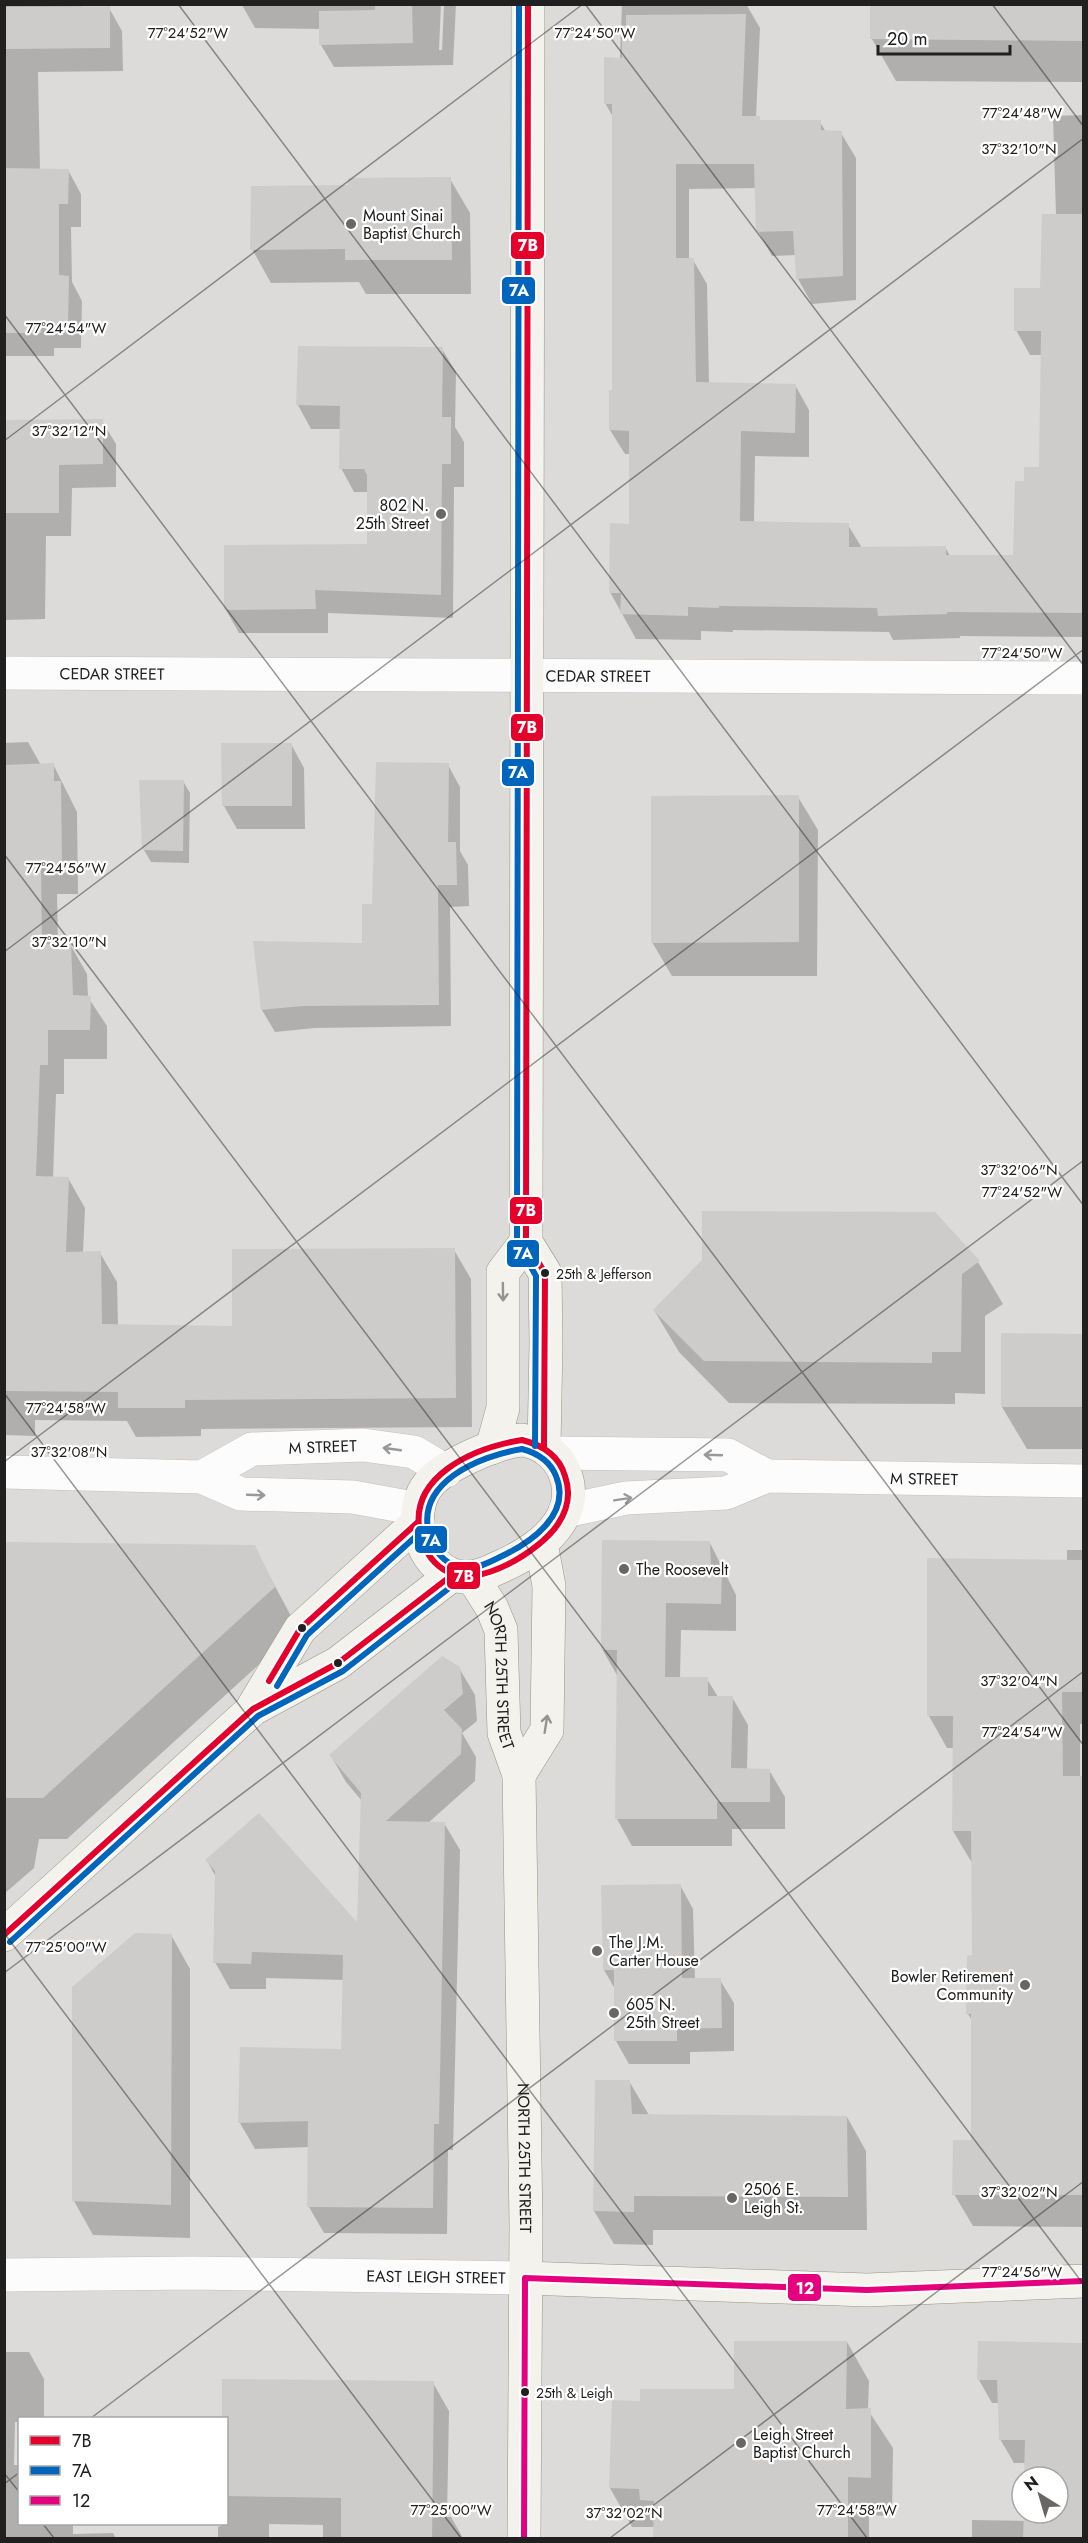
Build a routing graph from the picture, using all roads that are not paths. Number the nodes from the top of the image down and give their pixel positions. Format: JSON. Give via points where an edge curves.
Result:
{"nodes":[{"id":1,"x":528,"y":4,"type":"edge"},
{"id":2,"x":4,"y":673,"type":"edge"},
{"id":3,"x":527,"y":675,"type":"junction"},
{"id":4,"x":1083,"y":678,"type":"edge"},
{"id":5,"x":526,"y":1242,"type":"junction"},
{"id":6,"x":492,"y":1448,"type":"junction"},
{"id":7,"x":548,"y":1450,"type":"junction"},
{"id":8,"x":446,"y":1470,"type":"junction"},
{"id":9,"x":4,"y":1472,"type":"edge"},
{"id":10,"x":767,"y":1476,"type":"junction"},
{"id":11,"x":202,"y":1477,"type":"junction"},
{"id":12,"x":1083,"y":1481,"type":"edge"},
{"id":13,"x":565,"y":1511,"type":"junction"},
{"id":14,"x":418,"y":1516,"type":"junction"},
{"id":15,"x":541,"y":1543,"type":"junction"},
{"id":16,"x":462,"y":1577,"type":"junction"},
{"id":17,"x":253,"y":1709,"type":"junction"},
{"id":18,"x":519,"y":1775,"type":"junction"},
{"id":19,"x":4,"y":1935,"type":"edge"},
{"id":20,"x":4,"y":2276,"type":"edge"},
{"id":21,"x":525,"y":2277,"type":"junction"},
{"id":22,"x":1083,"y":2281,"type":"edge"},
{"id":23,"x":524,"y":2538,"type":"edge"}],
"edges":[{"from":1,"to":3,"type":"main road"},
{"from":2,"to":3,"type":"street","name":"CEDAR STREET"},
{"from":3,"to":4,"type":"street","name":"CEDAR STREET"},
{"from":3,"to":5,"type":"main road"},
{"from":5,"to":6,"type":"main road","one_way":true,"via":[[503,1272],[503,1408]]},
{"from":5,"to":7,"type":"main road","via":[[545,1273]]},
{"from":6,"to":7,"type":"main road","via":[[522,1440]]},
{"from":6,"to":8,"type":"main road"},
{"from":10,"to":7,"type":"street","name":"M STREET","one_way":true,"via":[[728,1455]]},
{"from":7,"to":13,"type":"main road","via":[[561,1462],[568,1483]]},
{"from":8,"to":11,"type":"street","name":"M STREET","one_way":true,"via":[[414,1452],[363,1445],[252,1449]]},
{"from":8,"to":14,"type":"main road","via":[[425,1488]]},
{"from":9,"to":11,"type":"street"},
{"from":10,"to":12,"type":"street","name":"M STREET"},
{"from":13,"to":10,"type":"street","name":"M STREET","one_way":true,"via":[[626,1498],[726,1493]]},
{"from":11,"to":14,"type":"street","one_way":true,"via":[[241,1494],[353,1497]]},
{"from":13,"to":15,"type":"main road"},
{"from":14,"to":16,"type":"main road","via":[[421,1541],[427,1551],[443,1572]]},
{"from":14,"to":17,"type":"main road","via":[[300,1629]]},
{"from":15,"to":16,"type":"main road","via":[[508,1563]]},
{"from":18,"to":15,"type":"main road","name":"NORTH 25TH STREET","one_way":true,"via":[[547,1730],[549,1587]]},
{"from":16,"to":17,"type":"main road","via":[[338,1663]]},
{"from":16,"to":18,"type":"main road","name":"NORTH 25TH STREET","via":[[492,1608],[501,1630],[504,1733]]},
{"from":17,"to":19,"type":"main road"},
{"from":18,"to":21,"type":"main road","name":"NORTH 25TH STREET"},
{"from":20,"to":21,"type":"street","name":"EAST LEIGH STREET","via":[[192,2273]]},
{"from":21,"to":22,"type":"main road","name":"EAST LEIGH STREET","via":[[867,2290]]},
{"from":21,"to":23,"type":"main road","name":"NORTH 25TH STREET"}]}
